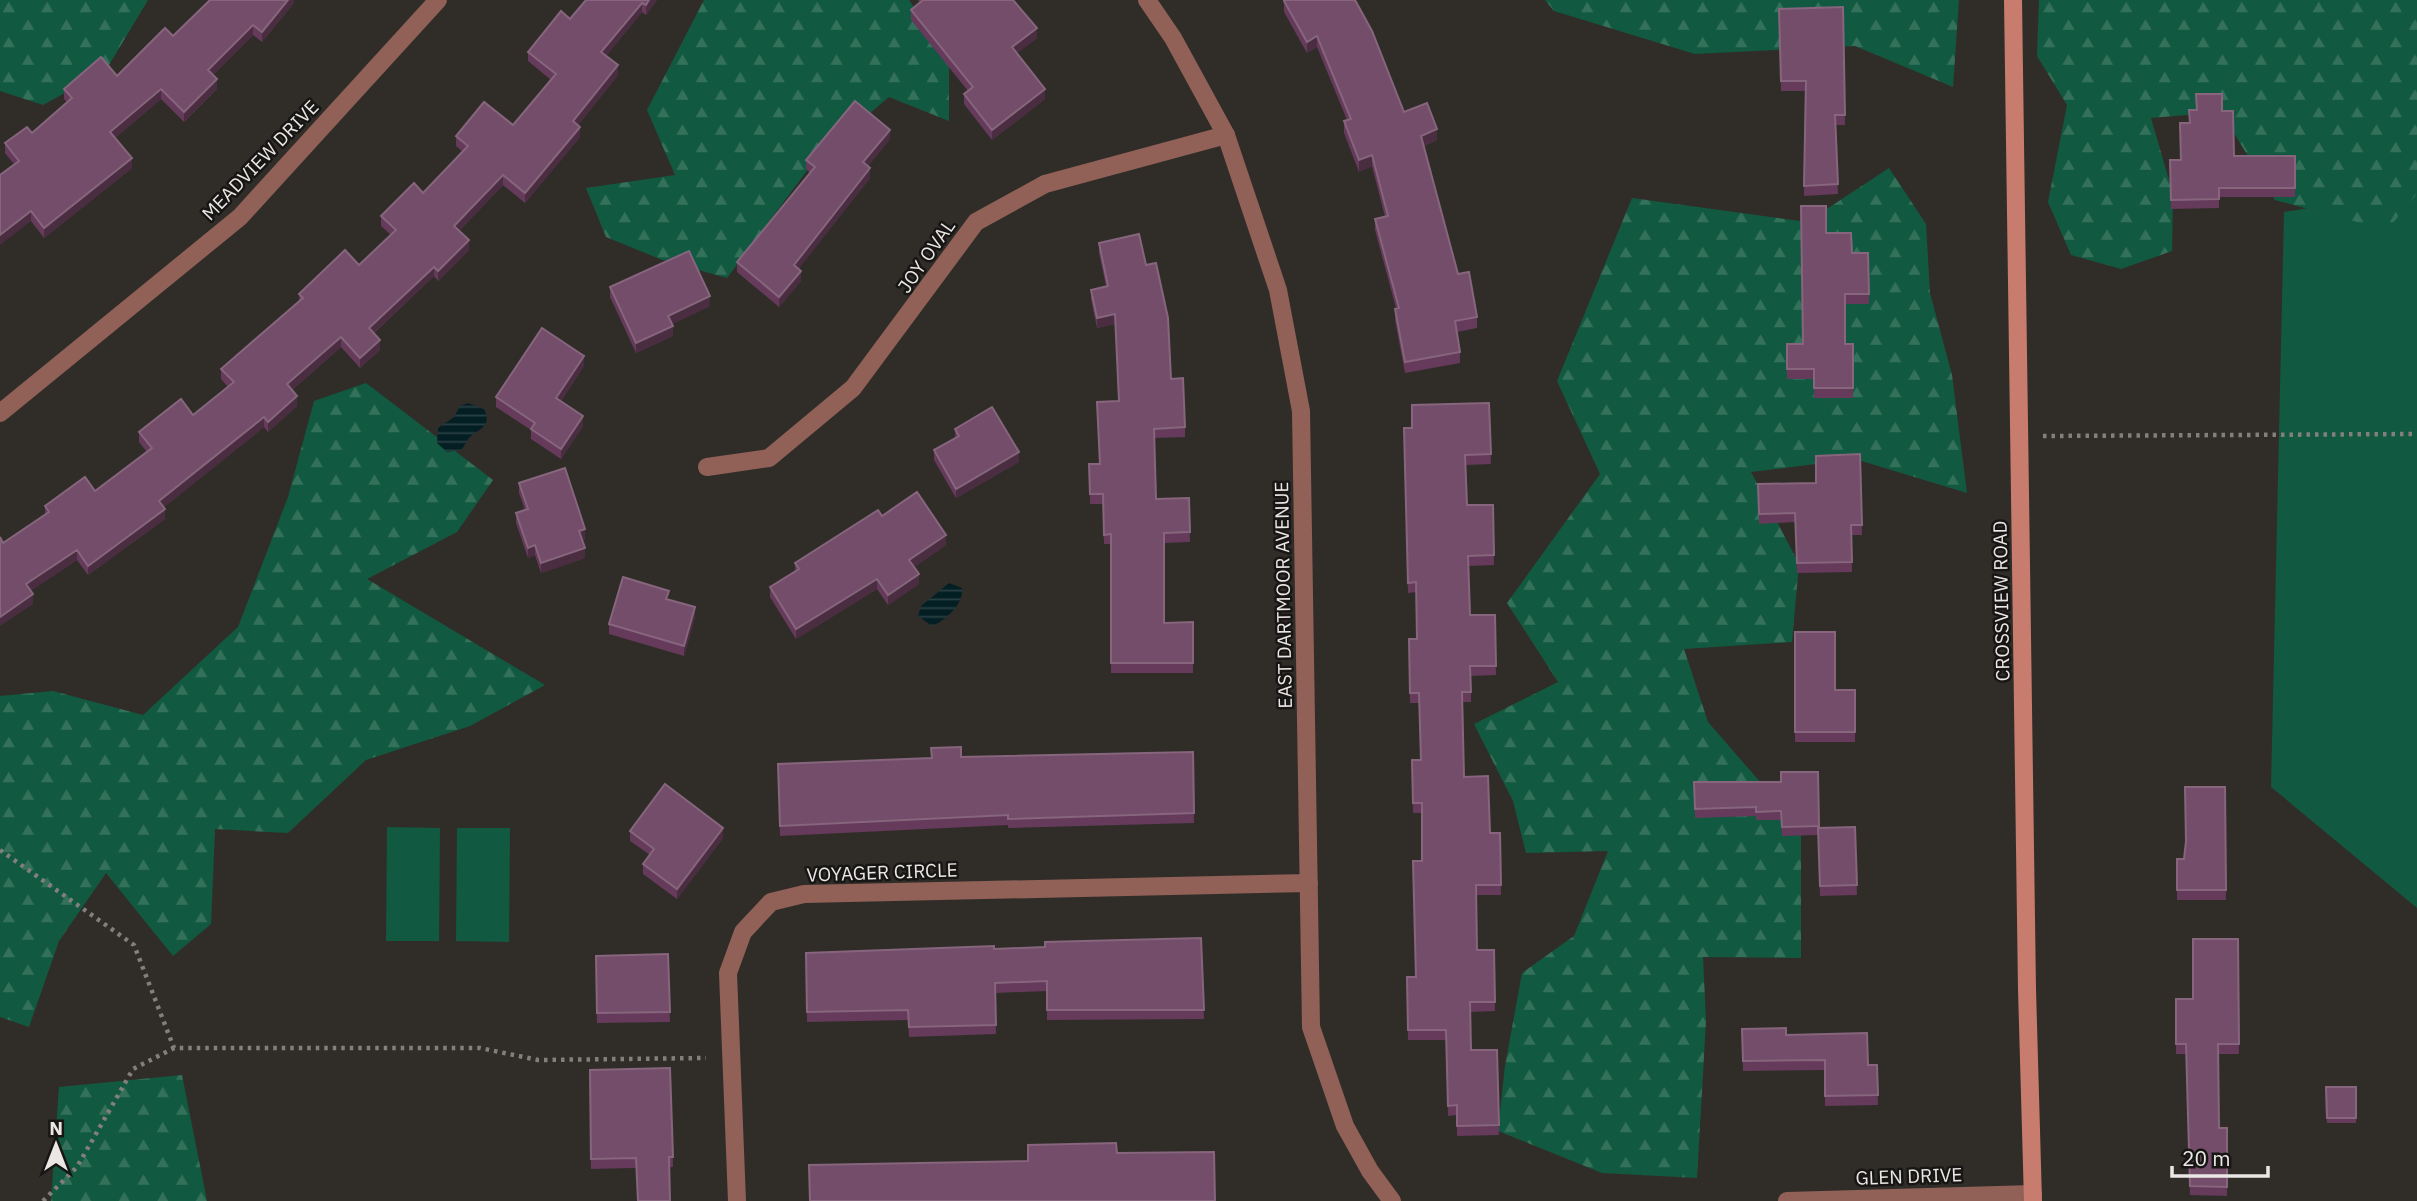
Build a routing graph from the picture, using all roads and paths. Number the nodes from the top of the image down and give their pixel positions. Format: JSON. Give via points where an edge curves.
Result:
{"nodes":[{"id":1,"x":438,"y":0,"type":"edge"},
{"id":2,"x":1147,"y":0,"type":"edge"},
{"id":3,"x":2013,"y":0,"type":"edge"},
{"id":4,"x":1226,"y":135,"type":"junction"},
{"id":5,"x":0,"y":412,"type":"edge"},
{"id":6,"x":2417,"y":434,"type":"edge"},
{"id":7,"x":2020,"y":436,"type":"junction"},
{"id":8,"x":707,"y":467,"type":"dead end"},
{"id":9,"x":0,"y":850,"type":"edge"},
{"id":10,"x":1308,"y":883,"type":"junction"},
{"id":11,"x":174,"y":1048,"type":"junction"},
{"id":12,"x":731,"y":1057,"type":"junction"},
{"id":13,"x":2033,"y":1197,"type":"edge"},
{"id":14,"x":43,"y":1201,"type":"edge"},
{"id":15,"x":737,"y":1201,"type":"edge"},
{"id":16,"x":1392,"y":1201,"type":"edge"},
{"id":17,"x":1787,"y":1201,"type":"edge"}],
"edges":[{"from":1,"to":5,"type":"street","name":"MEADVIEW DRIVE","via":[[240,217]]},
{"from":2,"to":4,"type":"street","name":"EAST DARTMOOR AVENUE"},
{"from":3,"to":7,"type":"street","name":"CROSSVIEW ROAD"},
{"from":4,"to":8,"type":"street","name":"JOY OVAL","via":[[1045,184],[976,222],[853,388],[769,458]]},
{"from":4,"to":10,"type":"street","name":"EAST DARTMOOR AVENUE","via":[[1278,290],[1301,411]]},
{"from":6,"to":7,"type":"path"},
{"from":7,"to":13,"type":"street","name":"CROSSVIEW ROAD"},
{"from":9,"to":11,"type":"path","via":[[134,944]]},
{"from":10,"to":12,"type":"street","name":"VOYAGER CIRCLE","via":[[804,894],[771,902],[743,932],[728,973]]},
{"from":10,"to":16,"type":"street","name":"EAST DARTMOOR AVENUE","via":[[1311,1027],[1345,1126]]},
{"from":11,"to":12,"type":"path","via":[[480,1048],[538,1060]]},
{"from":11,"to":14,"type":"path","via":[[133,1069],[77,1167]]},
{"from":12,"to":15,"type":"street","name":"VOYAGER CIRCLE"},
{"from":13,"to":17,"type":"street","name":"GLEN DRIVE"}]}
